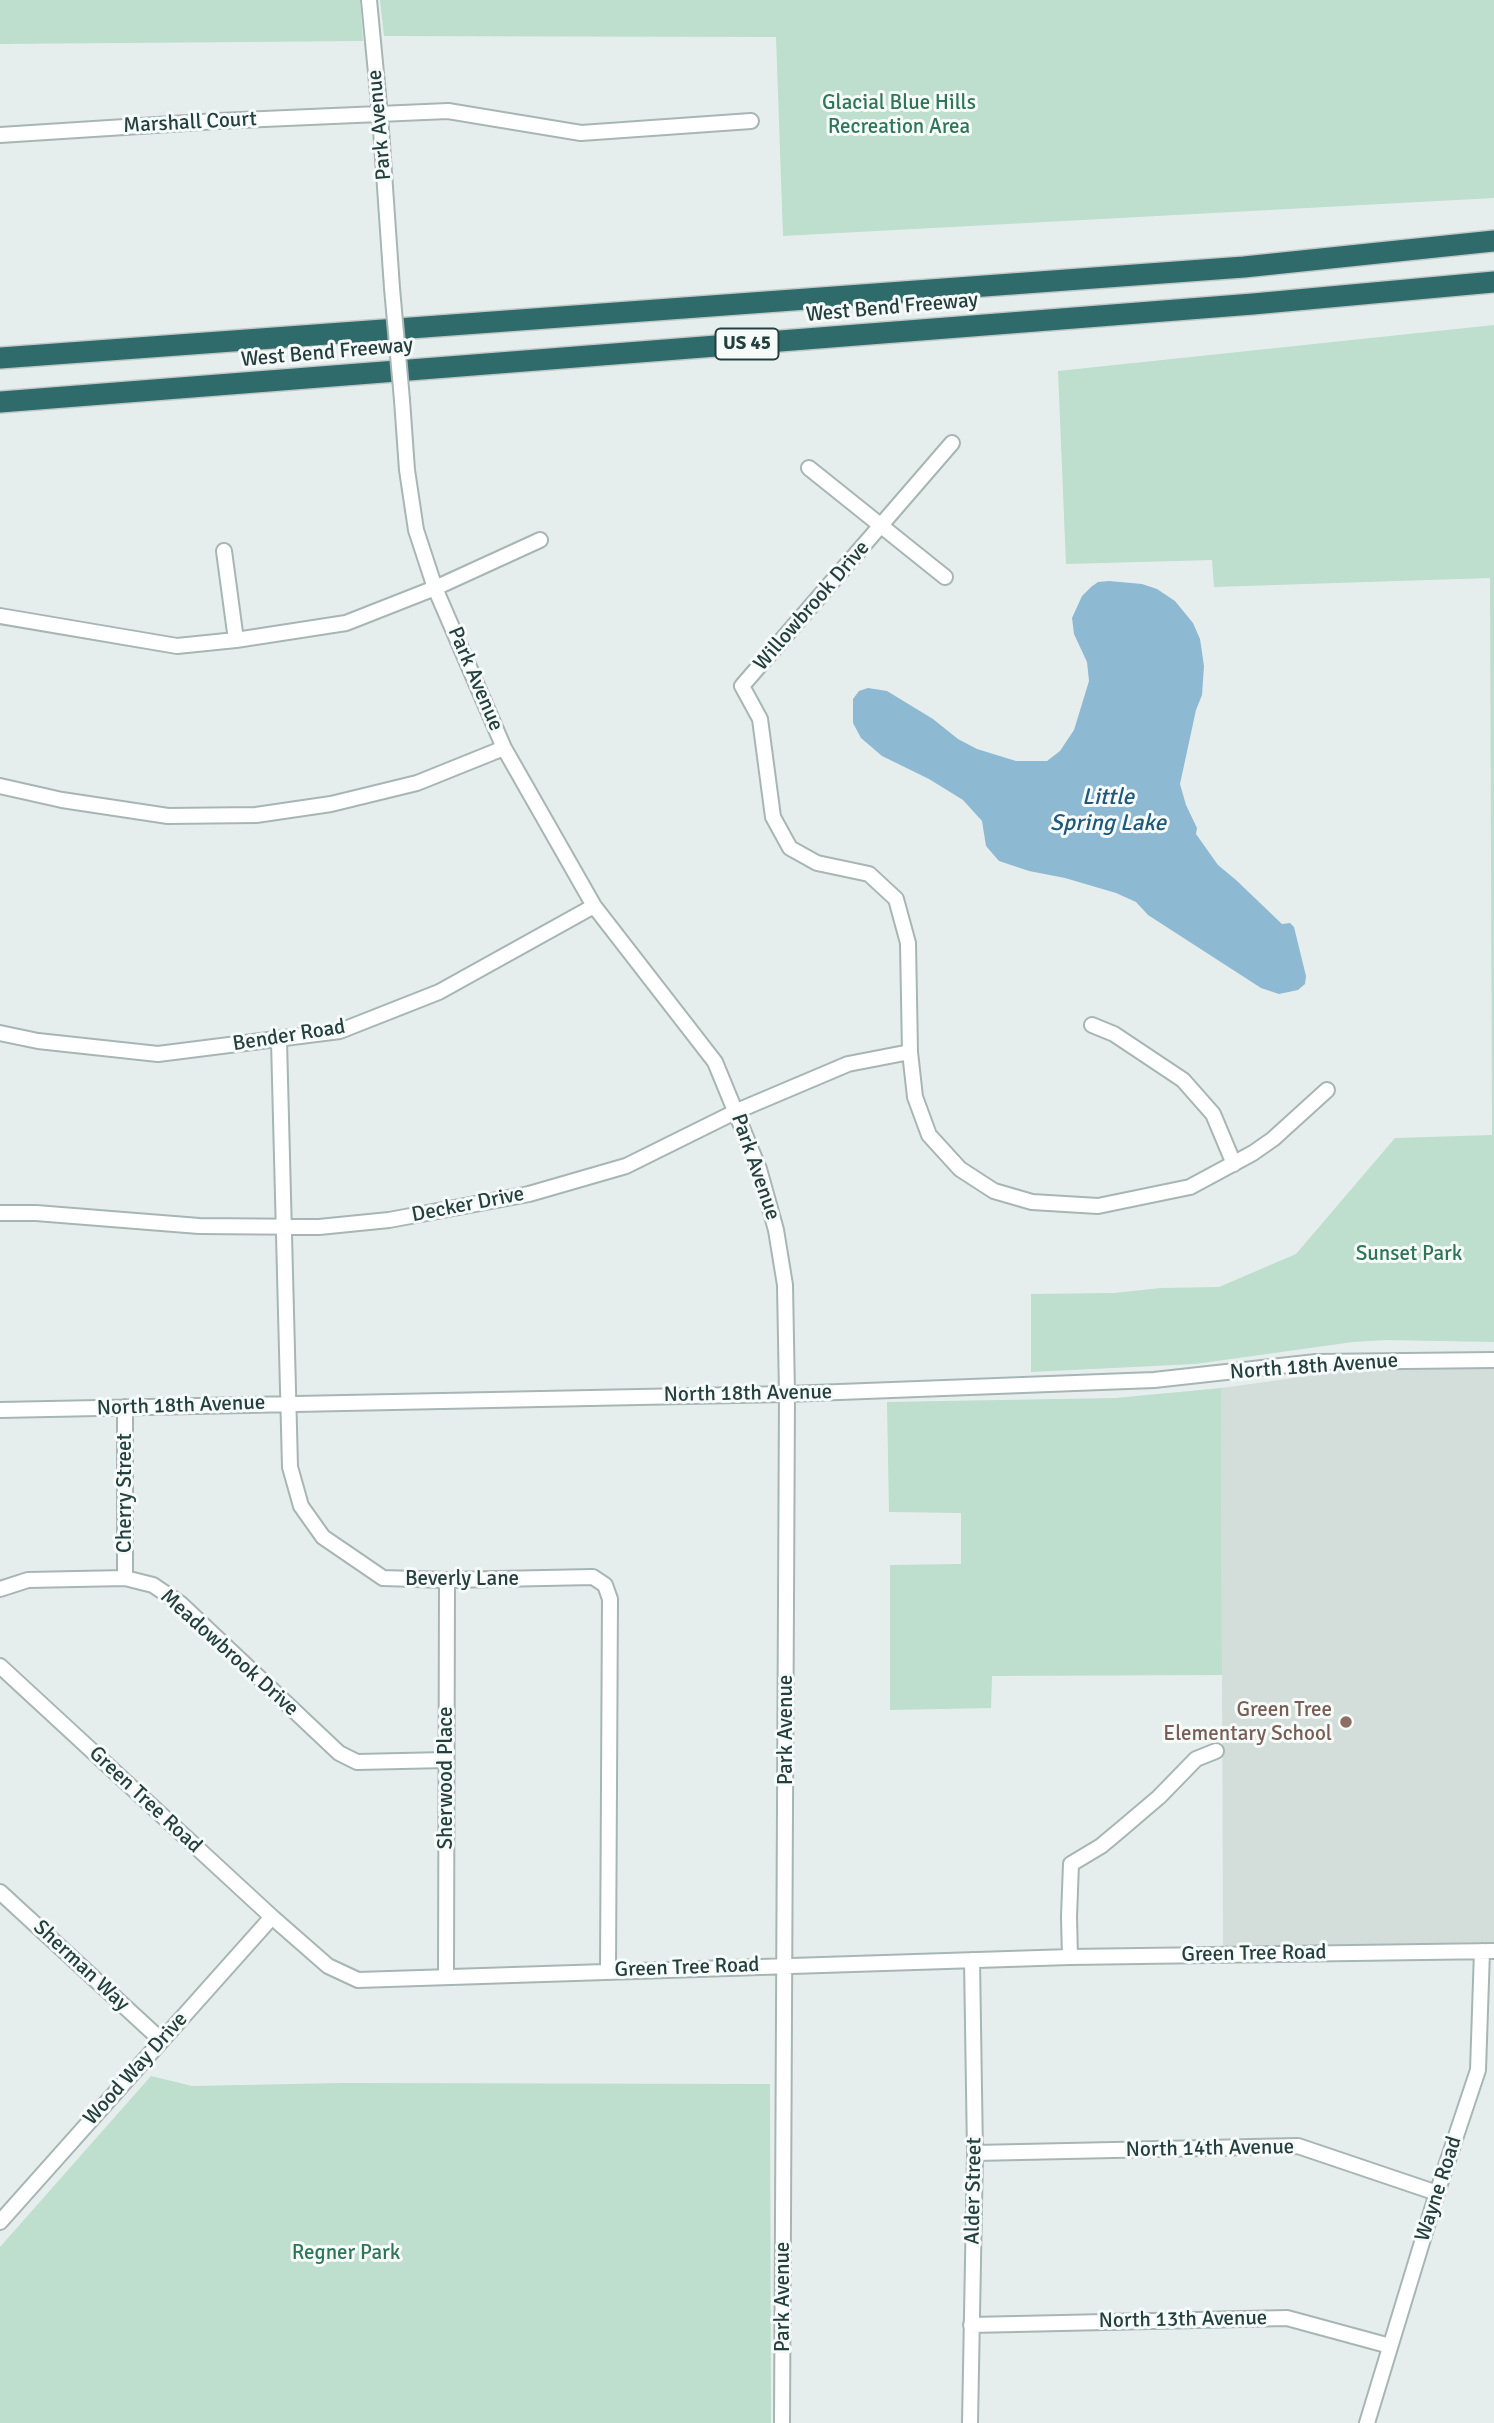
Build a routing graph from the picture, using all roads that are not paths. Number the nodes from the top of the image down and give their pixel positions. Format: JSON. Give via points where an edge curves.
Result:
{"nodes":[{"id":1,"x":369,"y":0,"type":"edge"},
{"id":2,"x":380,"y":115,"type":"junction"},
{"id":3,"x":751,"y":121,"type":"dead end"},
{"id":4,"x":0,"y":135,"type":"edge"},
{"id":5,"x":1494,"y":241,"type":"edge"},
{"id":6,"x":1494,"y":282,"type":"edge"},
{"id":7,"x":0,"y":347,"type":"edge"},
{"id":8,"x":69,"y":352,"type":"junction"},
{"id":9,"x":0,"y":358,"type":"edge"},
{"id":10,"x":88,"y":396,"type":"junction"},
{"id":11,"x":0,"y":402,"type":"edge"},
{"id":12,"x":0,"y":417,"type":"edge"},
{"id":13,"x":952,"y":443,"type":"dead end"},
{"id":14,"x":809,"y":468,"type":"dead end"},
{"id":15,"x":881,"y":527,"type":"junction"},
{"id":16,"x":540,"y":540,"type":"dead end"},
{"id":17,"x":224,"y":551,"type":"dead end"},
{"id":18,"x":945,"y":577,"type":"dead end"},
{"id":19,"x":435,"y":588,"type":"junction"},
{"id":20,"x":0,"y":616,"type":"edge"},
{"id":21,"x":236,"y":640,"type":"junction"},
{"id":22,"x":504,"y":748,"type":"junction"},
{"id":23,"x":0,"y":786,"type":"edge"},
{"id":24,"x":594,"y":906,"type":"junction"},
{"id":25,"x":1091,"y":1025,"type":"dead end"},
{"id":26,"x":0,"y":1033,"type":"edge"},
{"id":27,"x":279,"y":1041,"type":"junction"},
{"id":28,"x":910,"y":1052,"type":"junction"},
{"id":29,"x":1327,"y":1090,"type":"dead end"},
{"id":30,"x":737,"y":1111,"type":"junction"},
{"id":31,"x":1234,"y":1164,"type":"junction"},
{"id":32,"x":0,"y":1213,"type":"edge"},
{"id":33,"x":283,"y":1226,"type":"junction"},
{"id":34,"x":1494,"y":1360,"type":"edge"},
{"id":35,"x":787,"y":1394,"type":"junction"},
{"id":36,"x":288,"y":1403,"type":"junction"},
{"id":37,"x":125,"y":1407,"type":"junction"},
{"id":38,"x":0,"y":1410,"type":"edge"},
{"id":39,"x":125,"y":1578,"type":"junction"},
{"id":40,"x":447,"y":1580,"type":"junction"},
{"id":41,"x":0,"y":1589,"type":"edge"},
{"id":42,"x":0,"y":1666,"type":"edge"},
{"id":43,"x":1216,"y":1751,"type":"dead end"},
{"id":44,"x":446,"y":1760,"type":"junction"},
{"id":45,"x":0,"y":1892,"type":"edge"},
{"id":46,"x":272,"y":1917,"type":"junction"},
{"id":47,"x":1488,"y":1951,"type":"edge"},
{"id":48,"x":1070,"y":1956,"type":"junction"},
{"id":49,"x":972,"y":1960,"type":"junction"},
{"id":50,"x":785,"y":1966,"type":"junction"},
{"id":51,"x":608,"y":1970,"type":"junction"},
{"id":52,"x":446,"y":1976,"type":"junction"},
{"id":53,"x":161,"y":2040,"type":"junction"},
{"id":54,"x":975,"y":2153,"type":"junction"},
{"id":55,"x":1437,"y":2193,"type":"junction"},
{"id":56,"x":0,"y":2222,"type":"edge"},
{"id":57,"x":971,"y":2325,"type":"junction"},
{"id":58,"x":1390,"y":2346,"type":"junction"},
{"id":59,"x":782,"y":2423,"type":"edge"},
{"id":60,"x":970,"y":2423,"type":"edge"},
{"id":61,"x":1367,"y":2423,"type":"edge"}],
"edges":[{"from":1,"to":2,"type":"street","name":"Park Avenue"},
{"from":2,"to":3,"type":"street","name":"Marshall Court","via":[[448,111],[582,133]]},
{"from":2,"to":4,"type":"street","name":"Marshall Court"},
{"from":2,"to":19,"type":"street","name":"Park Avenue","bridge":true,"via":[[407,470],[416,530]]},
{"from":5,"to":8,"type":"highway","name":"West Bend Freeway","number":"US 45","via":[[1244,267]]},
{"from":6,"to":10,"type":"highway","name":"West Bend Freeway","number":"US 45"},
{"from":7,"to":8,"type":"highway"},
{"from":8,"to":9,"type":"highway","name":"West Bend Freeway","number":"US 45"},
{"from":10,"to":11,"type":"highway","name":"West Bend Freeway","number":"US 45"},
{"from":10,"to":12,"type":"highway"},
{"from":13,"to":15,"type":"street","name":"Willowbrook Drive"},
{"from":14,"to":15,"type":"street","name":"Willowbrook Drive"},
{"from":15,"to":18,"type":"street","name":"Willowbrook Drive"},
{"from":15,"to":28,"type":"street","name":"Willowbrook Drive","via":[[742,686],[760,719],[773,817],[790,848],[817,863],[869,874],[896,899],[908,943]]},
{"from":16,"to":19,"type":"street"},
{"from":17,"to":21,"type":"street"},
{"from":19,"to":21,"type":"street","via":[[346,623]]},
{"from":19,"to":22,"type":"street","name":"Park Avenue"},
{"from":20,"to":21,"type":"street","via":[[177,646]]},
{"from":22,"to":23,"type":"street","via":[[417,783],[331,804],[256,814],[168,816]]},
{"from":22,"to":24,"type":"street","name":"Park Avenue"},
{"from":24,"to":27,"type":"street","name":"Bender Road","via":[[439,992],[340,1031]]},
{"from":24,"to":30,"type":"street","name":"Park Avenue","via":[[715,1062]]},
{"from":25,"to":31,"type":"street","via":[[1114,1034],[1183,1080],[1213,1114]]},
{"from":26,"to":27,"type":"street","name":"Bender Road","via":[[158,1054]]},
{"from":27,"to":33,"type":"street","name":"Beverly Lane"},
{"from":28,"to":30,"type":"street","name":"Decker Drive","via":[[848,1064]]},
{"from":28,"to":31,"type":"street","via":[[915,1097],[929,1135],[960,1169],[994,1192],[1032,1202],[1098,1206],[1190,1187]]},
{"from":29,"to":31,"type":"street","via":[[1273,1139]]},
{"from":30,"to":33,"type":"street","name":"Decker Drive","via":[[626,1166],[529,1194],[389,1220]]},
{"from":30,"to":35,"type":"street","name":"Park Avenue","via":[[776,1230],[785,1285]]},
{"from":32,"to":33,"type":"street","name":"Decker Drive","via":[[199,1226]]},
{"from":33,"to":36,"type":"street","name":"Beverly Lane"},
{"from":34,"to":35,"type":"street","name":"North 18th Avenue","via":[[1316,1363],[1154,1380]]},
{"from":35,"to":36,"type":"street","name":"North 18th Avenue"},
{"from":35,"to":50,"type":"street","name":"Park Avenue"},
{"from":36,"to":37,"type":"street","name":"North 18th Avenue"},
{"from":36,"to":40,"type":"street","name":"Beverly Lane","via":[[290,1467],[301,1506],[323,1537],[383,1578]]},
{"from":37,"to":38,"type":"street","name":"North 18th Avenue"},
{"from":37,"to":39,"type":"street","name":"Cherry Street"},
{"from":39,"to":41,"type":"street","name":"Meadowbrook Drive","via":[[28,1580]]},
{"from":39,"to":44,"type":"street","name":"Meadowbrook Drive","via":[[153,1585],[181,1604],[339,1753],[357,1762]]},
{"from":40,"to":44,"type":"street","name":"Sherwood Place"},
{"from":40,"to":51,"type":"street","name":"Beverly Lane","via":[[593,1577],[605,1585],[610,1600]]},
{"from":42,"to":46,"type":"street","name":"Green Tree Road"},
{"from":43,"to":48,"type":"street","via":[[1196,1759],[1119,1831],[1071,1864]]},
{"from":44,"to":52,"type":"street","name":"Sherwood Place"},
{"from":45,"to":53,"type":"street","name":"Sherman Way"},
{"from":46,"to":52,"type":"street","name":"Green Tree Road","via":[[328,1966],[358,1980]]},
{"from":46,"to":53,"type":"street","name":"Wood Way Drive"},
{"from":47,"to":48,"type":"street","name":"Green Tree Road"},
{"from":47,"to":55,"type":"street","name":"Wayne Road","via":[[1478,2070]]},
{"from":48,"to":49,"type":"street","name":"Green Tree Road"},
{"from":49,"to":50,"type":"street","name":"Green Tree Road"},
{"from":49,"to":54,"type":"street","name":"Alder Street"},
{"from":50,"to":51,"type":"street","name":"Green Tree Road"},
{"from":50,"to":59,"type":"street","name":"Park Avenue"},
{"from":51,"to":52,"type":"street","name":"Green Tree Road"},
{"from":53,"to":56,"type":"street","name":"Wood Way Drive"},
{"from":54,"to":55,"type":"street","name":"North 14th Avenue","via":[[1298,2146]]},
{"from":54,"to":57,"type":"street","name":"Alder Street"},
{"from":55,"to":58,"type":"street","name":"Wayne Road"},
{"from":57,"to":58,"type":"street","name":"North 13th Avenue","via":[[1287,2318]]},
{"from":57,"to":60,"type":"street","name":"Alder Street"},
{"from":58,"to":61,"type":"street","name":"Wayne Road"}]}
